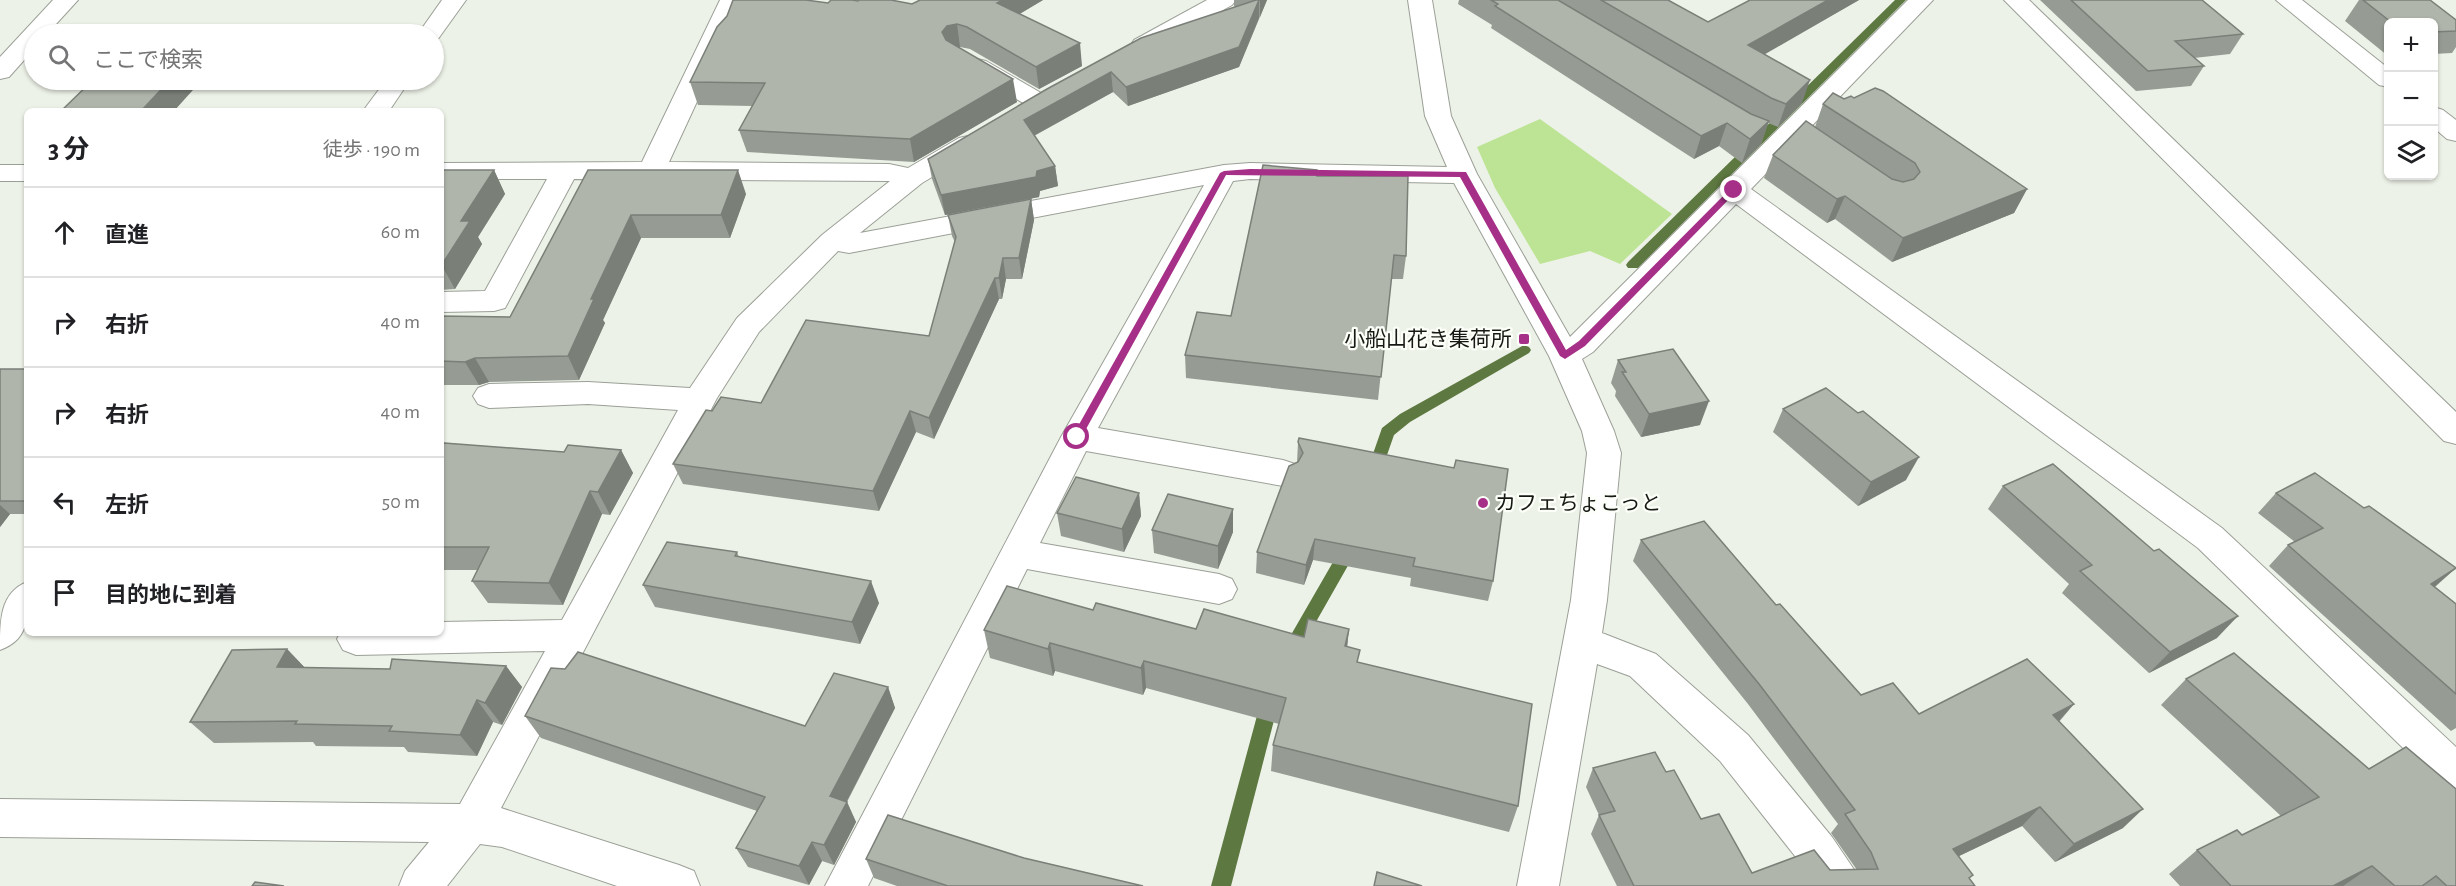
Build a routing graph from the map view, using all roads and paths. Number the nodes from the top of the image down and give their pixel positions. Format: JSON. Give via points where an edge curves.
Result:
{"nodes":[{"id":1,"x":66,"y":0,"type":"edge"},
{"id":2,"x":454,"y":0,"type":"edge"},
{"id":3,"x":732,"y":0,"type":"edge"},
{"id":4,"x":1224,"y":0,"type":"edge"},
{"id":5,"x":1420,"y":0,"type":"edge"},
{"id":6,"x":1921,"y":0,"type":"edge"},
{"id":7,"x":2016,"y":0,"type":"edge"},
{"id":8,"x":2288,"y":0,"type":"edge"},
{"id":9,"x":44,"y":24,"type":"edge"},
{"id":10,"x":437,"y":24,"type":"edge"},
{"id":11,"x":24,"y":46,"type":"edge"},
{"id":12,"x":960,"y":56,"type":"edge"},
{"id":13,"x":1123,"y":56,"type":"edge"},
{"id":14,"x":0,"y":72,"type":"edge"},
{"id":15,"x":2384,"y":77,"type":"edge"},
{"id":16,"x":391,"y":90,"type":"edge"},
{"id":17,"x":1040,"y":102,"type":"edge"},
{"id":18,"x":378,"y":108,"type":"edge"},
{"id":19,"x":2438,"y":119,"type":"edge"},
{"id":20,"x":990,"y":131,"type":"edge"},
{"id":21,"x":2456,"y":133,"type":"edge"},
{"id":22,"x":565,"y":170,"type":"junction"},
{"id":23,"x":652,"y":170,"type":"junction"},
{"id":24,"x":444,"y":171,"type":"edge"},
{"id":25,"x":0,"y":173,"type":"edge"},
{"id":26,"x":24,"y":173,"type":"edge"},
{"id":27,"x":1224,"y":173,"type":"junction"},
{"id":28,"x":1463,"y":174,"type":"junction"},
{"id":29,"x":912,"y":177,"type":"junction"},
{"id":30,"x":1734,"y":190,"type":"junction"},
{"id":31,"x":832,"y":241,"type":"junction"},
{"id":32,"x":444,"y":302,"type":"edge"},
{"id":33,"x":1565,"y":356,"type":"junction"},
{"id":34,"x":489,"y":396,"type":"dead end"},
{"id":35,"x":699,"y":400,"type":"junction"},
{"id":36,"x":2456,"y":432,"type":"edge"},
{"id":37,"x":1077,"y":437,"type":"junction"},
{"id":38,"x":1283,"y":473,"type":"dead end"},
{"id":39,"x":1017,"y":553,"type":"junction"},
{"id":40,"x":1220,"y":589,"type":"dead end"},
{"id":41,"x":24,"y":601,"type":"edge"},
{"id":42,"x":0,"y":634,"type":"edge"},
{"id":43,"x":573,"y":635,"type":"junction"},
{"id":44,"x":356,"y":639,"type":"dead end"},
{"id":45,"x":1582,"y":642,"type":"junction"},
{"id":46,"x":2456,"y":772,"type":"edge"},
{"id":47,"x":0,"y":818,"type":"edge"},
{"id":48,"x":471,"y":823,"type":"junction"},
{"id":49,"x":420,"y":886,"type":"edge"},
{"id":50,"x":679,"y":886,"type":"edge"},
{"id":51,"x":846,"y":886,"type":"edge"},
{"id":52,"x":1538,"y":886,"type":"edge"},
{"id":53,"x":1840,"y":886,"type":"edge"}],
"edges":[{"from":1,"to":9,"type":"street"},
{"from":2,"to":10,"type":"street"},
{"from":3,"to":23,"type":"street"},
{"from":4,"to":13,"type":"street"},
{"from":5,"to":28,"type":"street","via":[[1438,116]]},
{"from":6,"to":30,"type":"street"},
{"from":7,"to":36,"type":"street"},
{"from":8,"to":15,"type":"street"},
{"from":11,"to":14,"type":"street"},
{"from":12,"to":17,"type":"street"},
{"from":16,"to":18,"type":"street"},
{"from":19,"to":21,"type":"street"},
{"from":20,"to":29,"type":"street"},
{"from":22,"to":23,"type":"street"},
{"from":22,"to":24,"type":"street"},
{"from":22,"to":32,"type":"street","via":[[494,301]]},
{"from":23,"to":29,"type":"street","via":[[889,172]]},
{"from":25,"to":26,"type":"street"},
{"from":27,"to":28,"type":"street"},
{"from":27,"to":31,"type":"street","via":[[849,244]]},
{"from":27,"to":37,"type":"street"},
{"from":28,"to":33,"type":"street"},
{"from":29,"to":31,"type":"street"},
{"from":30,"to":33,"type":"street","via":[[1582,344]]},
{"from":30,"to":46,"type":"street","via":[[2210,538]]},
{"from":31,"to":35,"type":"street","via":[[748,324]]},
{"from":33,"to":45,"type":"street","via":[[1604,453]]},
{"from":34,"to":35,"type":"street","via":[[588,393]]},
{"from":35,"to":43,"type":"street"},
{"from":37,"to":38,"type":"street"},
{"from":37,"to":39,"type":"street"},
{"from":39,"to":40,"type":"street"},
{"from":39,"to":51,"type":"street"},
{"from":41,"to":42,"type":"street"},
{"from":43,"to":44,"type":"street"},
{"from":43,"to":48,"type":"street"},
{"from":45,"to":52,"type":"street"},
{"from":45,"to":53,"type":"street","via":[[1643,665],[1734,748],[1817,851]]},
{"from":47,"to":48,"type":"street"},
{"from":48,"to":49,"type":"street"},
{"from":48,"to":50,"type":"street","via":[[502,828]]}]}
